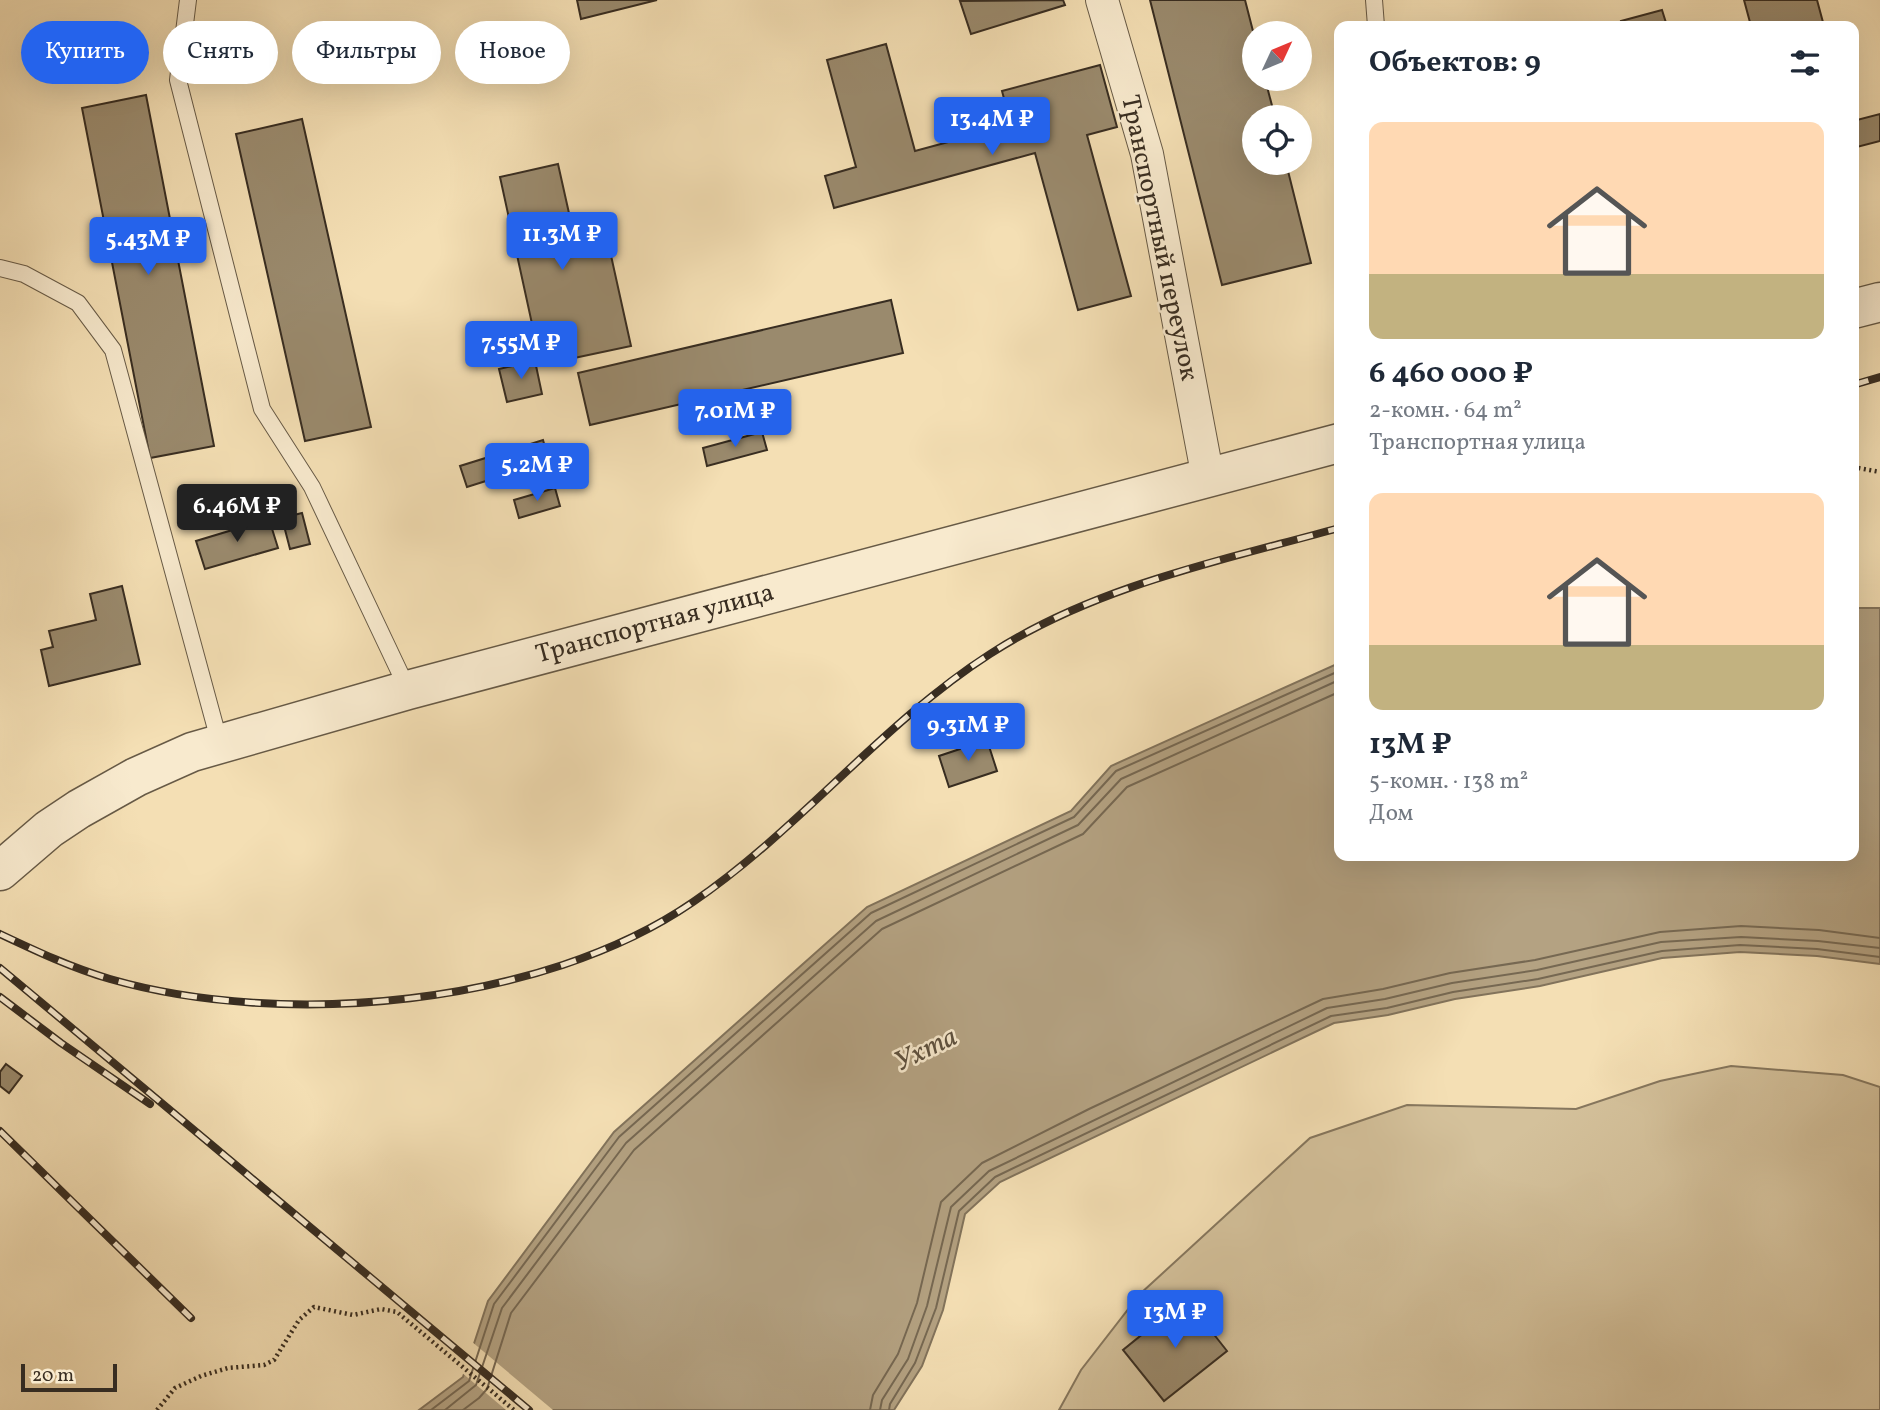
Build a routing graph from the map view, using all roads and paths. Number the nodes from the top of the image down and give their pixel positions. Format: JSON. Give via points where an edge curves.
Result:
{"nodes":[{"id":1,"x":188,"y":0,"type":"edge"},
{"id":2,"x":1102,"y":0,"type":"edge"},
{"id":3,"x":1374,"y":0,"type":"edge"},
{"id":4,"x":1376,"y":21,"type":"edge"},
{"id":5,"x":0,"y":268,"type":"edge"},
{"id":6,"x":1880,"y":302,"type":"edge"},
{"id":7,"x":1859,"y":307,"type":"edge"},
{"id":8,"x":1334,"y":444,"type":"edge"},
{"id":9,"x":1859,"y":468,"type":"edge"},
{"id":10,"x":1880,"y":472,"type":"edge"},
{"id":11,"x":1208,"y":478,"type":"junction"},
{"id":12,"x":408,"y":690,"type":"junction"},
{"id":13,"x":220,"y":744,"type":"junction"},
{"id":14,"x":0,"y":871,"type":"edge"},
{"id":15,"x":157,"y":1410,"type":"edge"},
{"id":16,"x":514,"y":1410,"type":"edge"}],
"edges":[{"from":1,"to":12,"type":"lane","via":[[178,80],[262,409],[312,487]]},
{"from":2,"to":11,"type":"street","name":"Транспортный переулок","via":[[1147,154]]},
{"from":3,"to":4,"type":"lane"},
{"from":5,"to":13,"type":"lane","via":[[24,274],[78,303],[113,350]]},
{"from":6,"to":7,"type":"street"},
{"from":8,"to":11,"type":"street","name":"Транспортная улица"},
{"from":9,"to":10,"type":"path"},
{"from":11,"to":12,"type":"street","name":"Транспортная улица"},
{"from":12,"to":13,"type":"street","name":"Транспортная улица"},
{"from":13,"to":14,"type":"street","name":"Транспортная улица","via":[[163,764],[109,791],[48,829]]},
{"from":15,"to":16,"type":"path","via":[[175,1388],[201,1376],[274,1360],[299,1320],[314,1307],[353,1315],[381,1309],[397,1312]]}]}
